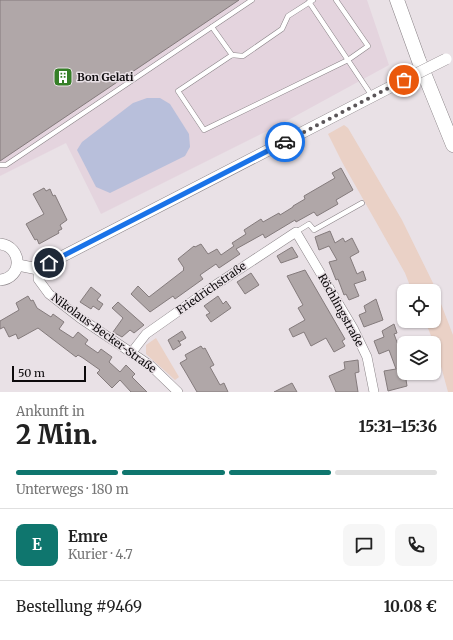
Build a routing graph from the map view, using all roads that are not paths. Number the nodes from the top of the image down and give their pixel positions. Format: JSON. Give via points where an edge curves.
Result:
{"nodes":[{"id":1,"x":252,"y":0,"type":"edge"},
{"id":2,"x":336,"y":0,"type":"edge"},
{"id":3,"x":397,"y":0,"type":"edge"},
{"id":4,"x":311,"y":1,"type":"edge"},
{"id":5,"x":212,"y":27,"type":"junction"},
{"id":6,"x":232,"y":54,"type":"junction"},
{"id":7,"x":449,"y":57,"type":"edge"},
{"id":8,"x":348,"y":60,"type":"junction"},
{"id":9,"x":372,"y":96,"type":"junction"},
{"id":10,"x":453,"y":145,"type":"edge"},
{"id":11,"x":0,"y":165,"type":"edge"},
{"id":12,"x":362,"y":202,"type":"dead end"},
{"id":13,"x":296,"y":232,"type":"junction"},
{"id":14,"x":0,"y":244,"type":"edge"},
{"id":15,"x":18,"y":265,"type":"junction"},
{"id":16,"x":38,"y":269,"type":"junction"},
{"id":17,"x":0,"y":280,"type":"edge"},
{"id":18,"x":132,"y":352,"type":"junction"},
{"id":19,"x":178,"y":392,"type":"edge"},
{"id":20,"x":374,"y":392,"type":"edge"}],
"edges":[{"from":1,"to":5,"type":"lane"},
{"from":2,"to":8,"type":"lane","via":[[368,46]]},
{"from":3,"to":10,"type":"main road"},
{"from":4,"to":6,"type":"lane","via":[[288,16],[282,29],[243,56]]},
{"from":4,"to":8,"type":"lane"},
{"from":5,"to":6,"type":"lane"},
{"from":5,"to":11,"type":"lane","via":[[6,165]]},
{"from":6,"to":8,"type":"lane","via":[[178,91],[204,130]]},
{"from":7,"to":9,"type":"street","bridge":true},
{"from":8,"to":9,"type":"lane"},
{"from":9,"to":16,"type":"street"},
{"from":12,"to":13,"type":"lane","via":[[314,230],[309,224]]},
{"from":13,"to":18,"type":"street","name":"Friedrichstraße","via":[[146,334]]},
{"from":13,"to":20,"type":"street","name":"Röchlingstraße","via":[[367,357]]},
{"from":14,"to":15,"type":"street","via":[[7,245],[16,253]]},
{"from":15,"to":16,"type":"street"},
{"from":15,"to":17,"type":"street","via":[[12,275]]},
{"from":16,"to":18,"type":"street","name":"Nikolaus-Becker-Straße","via":[[38,279],[49,294]]},
{"from":18,"to":19,"type":"street","name":"Nikolaus-Becker-Straße"}]}
